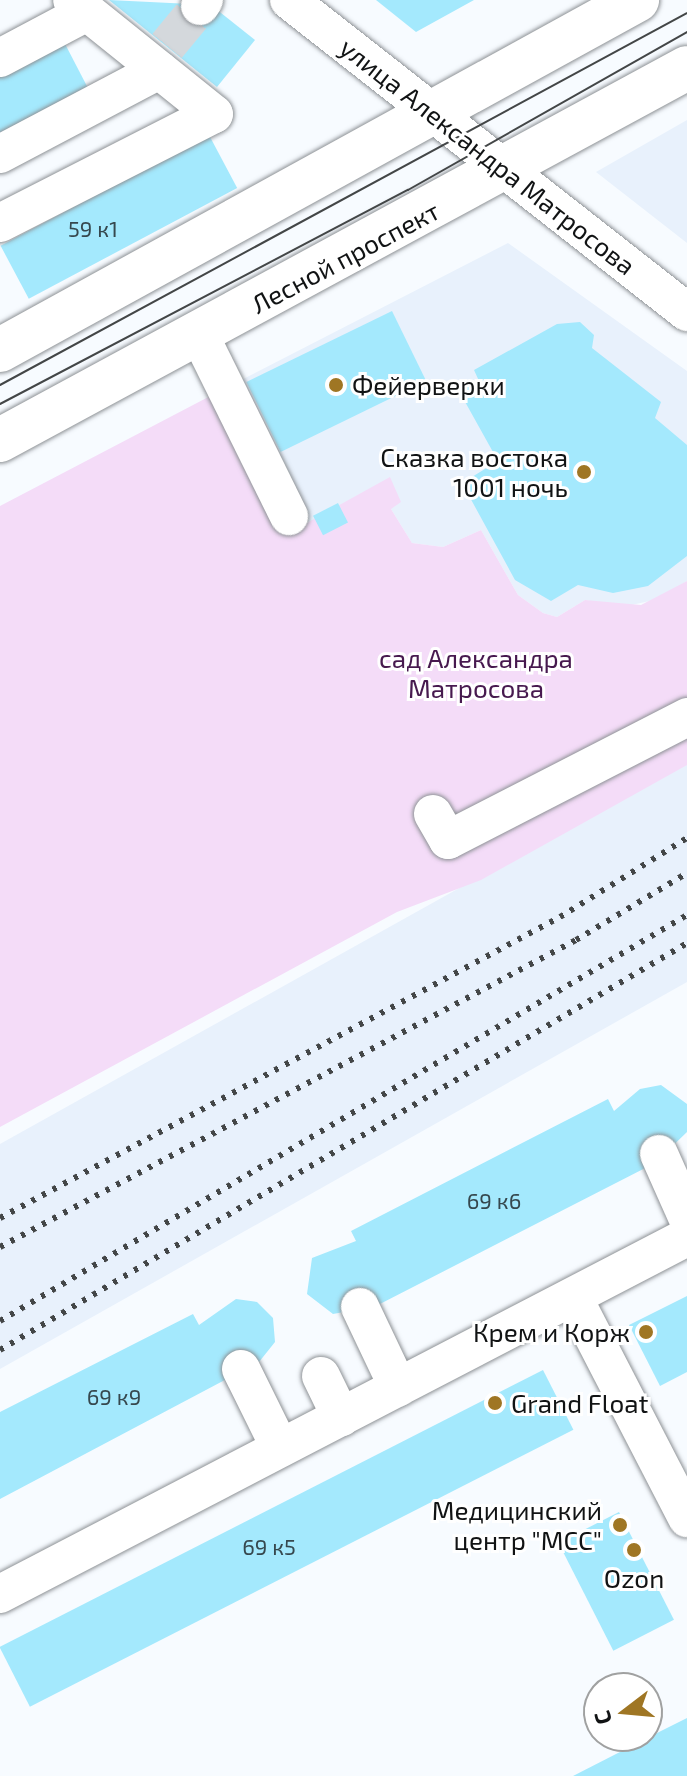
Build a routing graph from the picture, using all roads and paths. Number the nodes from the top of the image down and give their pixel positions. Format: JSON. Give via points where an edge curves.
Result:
{"nodes":[{"id":1,"x":289,"y":0,"type":"edge"},
{"id":2,"x":637,"y":0,"type":"edge"},
{"id":3,"x":80,"y":6,"type":"edge"},
{"id":4,"x":0,"y":58,"type":"edge"},
{"id":5,"x":160,"y":60,"type":"junction"},
{"id":6,"x":687,"y":68,"type":"edge"},
{"id":7,"x":432,"y":114,"type":"junction"},
{"id":8,"x":0,"y":154,"type":"edge"},
{"id":9,"x":507,"y":170,"type":"junction"},
{"id":10,"x":0,"y":223,"type":"edge"},
{"id":11,"x":687,"y":312,"type":"edge"},
{"id":12,"x":200,"y":336,"type":"junction"},
{"id":13,"x":0,"y":350,"type":"edge"},
{"id":14,"x":0,"y":440,"type":"edge"},
{"id":15,"x":289,"y":516,"type":"dead end"},
{"id":16,"x":687,"y":717,"type":"edge"},
{"id":17,"x":433,"y":814,"type":"dead end"},
{"id":18,"x":659,"y":1154,"type":"dead end"},
{"id":19,"x":687,"y":1217,"type":"edge"},
{"id":20,"x":687,"y":1237,"type":"edge"},
{"id":21,"x":573,"y":1297,"type":"junction"},
{"id":22,"x":360,"y":1307,"type":"dead end"},
{"id":23,"x":241,"y":1369,"type":"dead end"},
{"id":24,"x":321,"y":1376,"type":"dead end"},
{"id":25,"x":398,"y":1387,"type":"junction"},
{"id":26,"x":341,"y":1417,"type":"junction"},
{"id":27,"x":280,"y":1448,"type":"junction"},
{"id":28,"x":687,"y":1518,"type":"edge"},
{"id":29,"x":0,"y":1594,"type":"edge"}],
"edges":[{"from":1,"to":7,"type":"street","name":"улица Александра Матросова"},
{"from":2,"to":7,"type":"main road"},
{"from":3,"to":4,"type":"street"},
{"from":3,"to":5,"type":"street"},
{"from":5,"to":8,"type":"street"},
{"from":5,"to":10,"type":"street","via":[[214,114]]},
{"from":6,"to":9,"type":"main road","name":"Лесной проспект"},
{"from":7,"to":9,"type":"street","name":"улица Александра Матросова"},
{"from":7,"to":13,"type":"main road"},
{"from":9,"to":11,"type":"street","name":"улица Александра Матросова"},
{"from":9,"to":12,"type":"main road","name":"Лесной проспект"},
{"from":12,"to":14,"type":"main road","name":"Лесной проспект"},
{"from":12,"to":15,"type":"street"},
{"from":16,"to":17,"type":"street","via":[[448,840]]},
{"from":18,"to":19,"type":"street"},
{"from":20,"to":21,"type":"street"},
{"from":21,"to":25,"type":"street"},
{"from":21,"to":28,"type":"street"},
{"from":22,"to":25,"type":"street"},
{"from":23,"to":27,"type":"street"},
{"from":24,"to":26,"type":"street"},
{"from":25,"to":26,"type":"street"},
{"from":26,"to":27,"type":"street"},
{"from":27,"to":29,"type":"street"}]}
